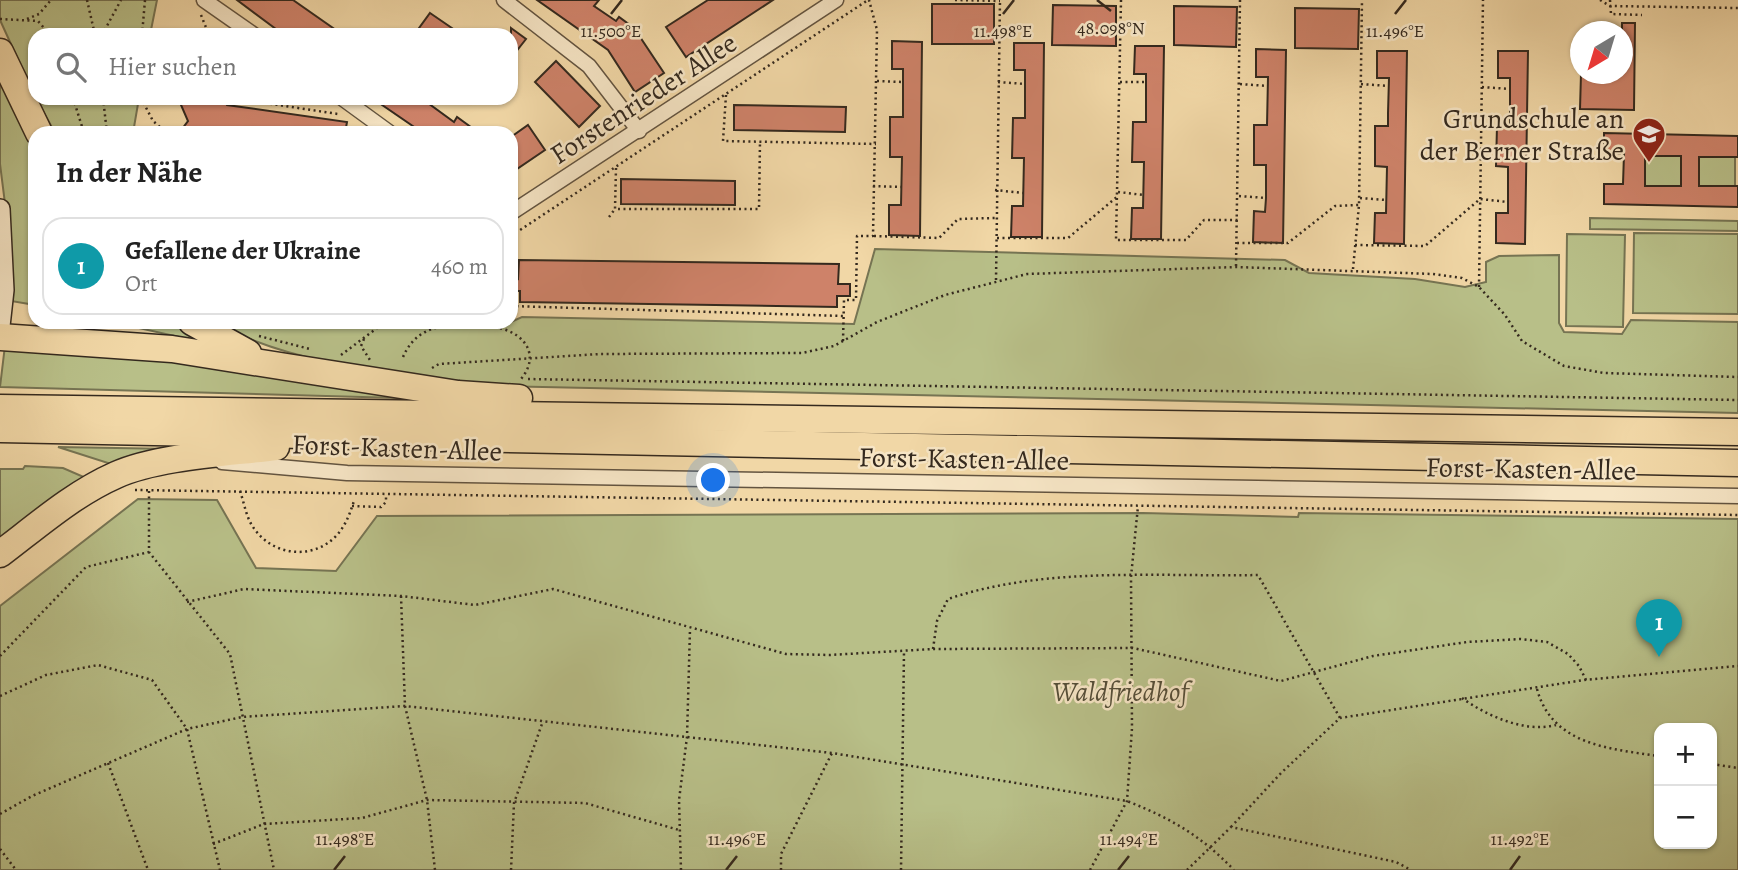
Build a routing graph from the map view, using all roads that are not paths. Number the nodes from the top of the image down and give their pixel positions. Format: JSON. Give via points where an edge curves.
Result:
{"nodes":[{"id":1,"x":504,"y":0,"type":"edge"},
{"id":2,"x":836,"y":0,"type":"edge"},
{"id":3,"x":202,"y":6,"type":"edge"},
{"id":4,"x":241,"y":28,"type":"edge"},
{"id":5,"x":0,"y":52,"type":"edge"},
{"id":6,"x":352,"y":105,"type":"edge"},
{"id":7,"x":36,"y":126,"type":"edge"},
{"id":8,"x":381,"y":126,"type":"edge"},
{"id":9,"x":639,"y":131,"type":"junction"},
{"id":10,"x":0,"y":209,"type":"edge"},
{"id":11,"x":518,"y":209,"type":"edge"},
{"id":12,"x":0,"y":326,"type":"edge"},
{"id":13,"x":204,"y":329,"type":"edge"},
{"id":14,"x":0,"y":337,"type":"edge"},
{"id":15,"x":276,"y":364,"type":"junction"},
{"id":16,"x":0,"y":408,"type":"edge"},
{"id":17,"x":638,"y":416,"type":"junction"},
{"id":18,"x":45,"y":419,"type":"junction"},
{"id":19,"x":0,"y":429,"type":"edge"},
{"id":20,"x":1738,"y":432,"type":"edge"},
{"id":21,"x":325,"y":435,"type":"junction"},
{"id":22,"x":189,"y":459,"type":"junction"},
{"id":23,"x":1738,"y":463,"type":"edge"},
{"id":24,"x":1738,"y":496,"type":"edge"},
{"id":25,"x":0,"y":554,"type":"edge"}],
"edges":[{"from":1,"to":9,"type":"street","via":[[589,66]]},
{"from":2,"to":9,"type":"street","name":"Forstenrieder Allee"},
{"from":3,"to":4,"type":"street"},
{"from":5,"to":7,"type":"highway"},
{"from":6,"to":8,"type":"street"},
{"from":9,"to":11,"type":"street","name":"Forstenrieder Allee"},
{"from":10,"to":12,"type":"main road","via":[[4,290]]},
{"from":13,"to":15,"type":"highway"},
{"from":14,"to":15,"type":"highway","via":[[172,349]]},
{"from":15,"to":17,"type":"highway","via":[[458,394],[594,404]]},
{"from":16,"to":18,"type":"highway"},
{"from":17,"to":18,"type":"highway"},
{"from":17,"to":20,"type":"highway"},
{"from":18,"to":19,"type":"highway"},
{"from":18,"to":21,"type":"highway"},
{"from":21,"to":22,"type":"highway"},
{"from":21,"to":23,"type":"highway"},
{"from":22,"to":24,"type":"street","name":"Forst-Kasten-Allee","via":[[361,474]]},
{"from":22,"to":25,"type":"highway","via":[[118,474],[73,499]]}]}
